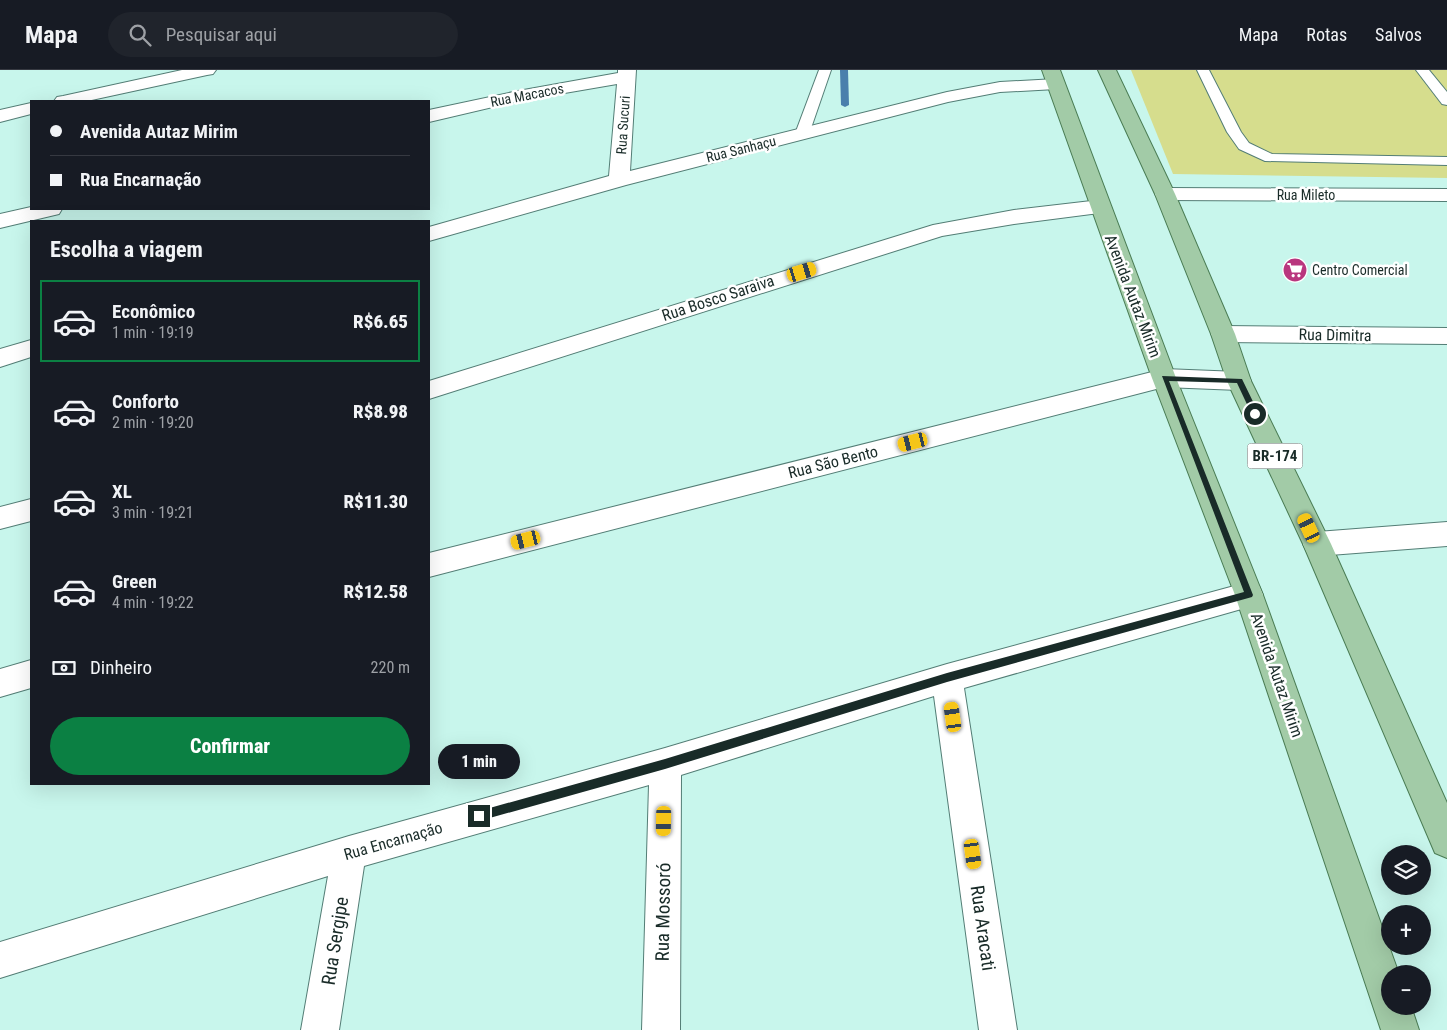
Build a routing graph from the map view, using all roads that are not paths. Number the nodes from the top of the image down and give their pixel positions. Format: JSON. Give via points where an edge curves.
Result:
{"nodes":[{"id":1,"x":207,"y":70,"type":"edge"},
{"id":2,"x":824,"y":70,"type":"edge"},
{"id":3,"x":1107,"y":70,"type":"edge"},
{"id":4,"x":1203,"y":70,"type":"edge"},
{"id":5,"x":1422,"y":70,"type":"edge"},
{"id":6,"x":626,"y":74,"type":"edge"},
{"id":7,"x":1054,"y":77,"type":"edge"},
{"id":8,"x":68,"y":100,"type":"edge"},
{"id":9,"x":1447,"y":101,"type":"edge"},
{"id":10,"x":30,"y":109,"type":"edge"},
{"id":11,"x":0,"y":116,"type":"edge"},
{"id":12,"x":430,"y":116,"type":"edge"},
{"id":13,"x":802,"y":134,"type":"junction"},
{"id":14,"x":1447,"y":161,"type":"edge"},
{"id":15,"x":619,"y":180,"type":"junction"},
{"id":16,"x":1165,"y":194,"type":"junction"},
{"id":17,"x":1447,"y":195,"type":"edge"},
{"id":18,"x":1100,"y":207,"type":"junction"},
{"id":19,"x":48,"y":210,"type":"edge"},
{"id":20,"x":0,"y":222,"type":"edge"},
{"id":21,"x":430,"y":234,"type":"edge"},
{"id":22,"x":1223,"y":334,"type":"junction"},
{"id":23,"x":1447,"y":336,"type":"edge"},
{"id":24,"x":30,"y":349,"type":"edge"},
{"id":25,"x":0,"y":358,"type":"edge"},
{"id":26,"x":1164,"y":378,"type":"junction"},
{"id":27,"x":1239,"y":381,"type":"junction"},
{"id":28,"x":430,"y":390,"type":"edge"},
{"id":29,"x":30,"y":510,"type":"edge"},
{"id":30,"x":0,"y":518,"type":"edge"},
{"id":31,"x":1447,"y":534,"type":"edge"},
{"id":32,"x":1317,"y":544,"type":"junction"},
{"id":33,"x":430,"y":565,"type":"edge"},
{"id":34,"x":1249,"y":595,"type":"junction"},
{"id":35,"x":30,"y":674,"type":"edge"},
{"id":36,"x":947,"y":678,"type":"junction"},
{"id":37,"x":0,"y":683,"type":"edge"},
{"id":38,"x":665,"y":764,"type":"junction"},
{"id":39,"x":1438,"y":799,"type":"edge"},
{"id":40,"x":1447,"y":841,"type":"edge"},
{"id":41,"x":349,"y":853,"type":"junction"},
{"id":42,"x":0,"y":960,"type":"edge"},
{"id":43,"x":1381,"y":975,"type":"edge"},
{"id":44,"x":1395,"y":1015,"type":"edge"},
{"id":45,"x":320,"y":1030,"type":"edge"},
{"id":46,"x":661,"y":1030,"type":"edge"},
{"id":47,"x":998,"y":1030,"type":"edge"},
{"id":48,"x":1400,"y":1030,"type":"edge"}],
"edges":[{"from":1,"to":8,"type":"street"},
{"from":2,"to":13,"type":"lane"},
{"from":3,"to":16,"type":"main road","number":"BR-174"},
{"from":4,"to":14,"type":"lane","via":[[1244,146],[1270,158]]},
{"from":5,"to":9,"type":"lane"},
{"from":6,"to":12,"type":"street","name":"Rua Macacos"},
{"from":6,"to":15,"type":"street","name":"Rua Sucuri"},
{"from":7,"to":13,"type":"street","name":"Rua Sanhaçu","via":[[947,97]]},
{"from":7,"to":18,"type":"main road","name":"Avenida Autaz Mirim"},
{"from":10,"to":11,"type":"street"},
{"from":13,"to":15,"type":"street","name":"Rua Sanhaçu"},
{"from":15,"to":21,"type":"street","name":"Rua Sanhaçu"},
{"from":16,"to":17,"type":"street","name":"Rua Mileto"},
{"from":16,"to":22,"type":"main road","number":"BR-174"},
{"from":18,"to":26,"type":"main road","name":"Avenida Autaz Mirim"},
{"from":18,"to":28,"type":"street","name":"Rua Bosco Saraiva","via":[[940,230]]},
{"from":19,"to":20,"type":"street"},
{"from":22,"to":23,"type":"street","name":"Rua Dimitra"},
{"from":22,"to":27,"type":"main road","number":"BR-174"},
{"from":24,"to":25,"type":"street"},
{"from":26,"to":27,"type":"street","name":"Rua São Bento"},
{"from":26,"to":33,"type":"street","name":"Rua São Bento"},
{"from":26,"to":34,"type":"main road","name":"Avenida Autaz Mirim"},
{"from":27,"to":32,"type":"main road","number":"BR-174"},
{"from":29,"to":30,"type":"street"},
{"from":31,"to":32,"type":"street"},
{"from":32,"to":39,"type":"main road","number":"BR-174"},
{"from":34,"to":36,"type":"street","name":"Rua Encarnação"},
{"from":34,"to":43,"type":"main road","name":"Avenida Autaz Mirim"},
{"from":35,"to":37,"type":"street"},
{"from":36,"to":38,"type":"street","name":"Rua Encarnação"},
{"from":36,"to":47,"type":"street","name":"Rua Aracati"},
{"from":38,"to":41,"type":"street","name":"Rua Encarnação"},
{"from":38,"to":46,"type":"street","name":"Rua Mossoró"},
{"from":39,"to":40,"type":"main road","number":"BR-174"},
{"from":41,"to":42,"type":"street","name":"Rua Encarnação"},
{"from":41,"to":45,"type":"street","name":"Rua Sergipe"},
{"from":44,"to":48,"type":"main road"}]}
